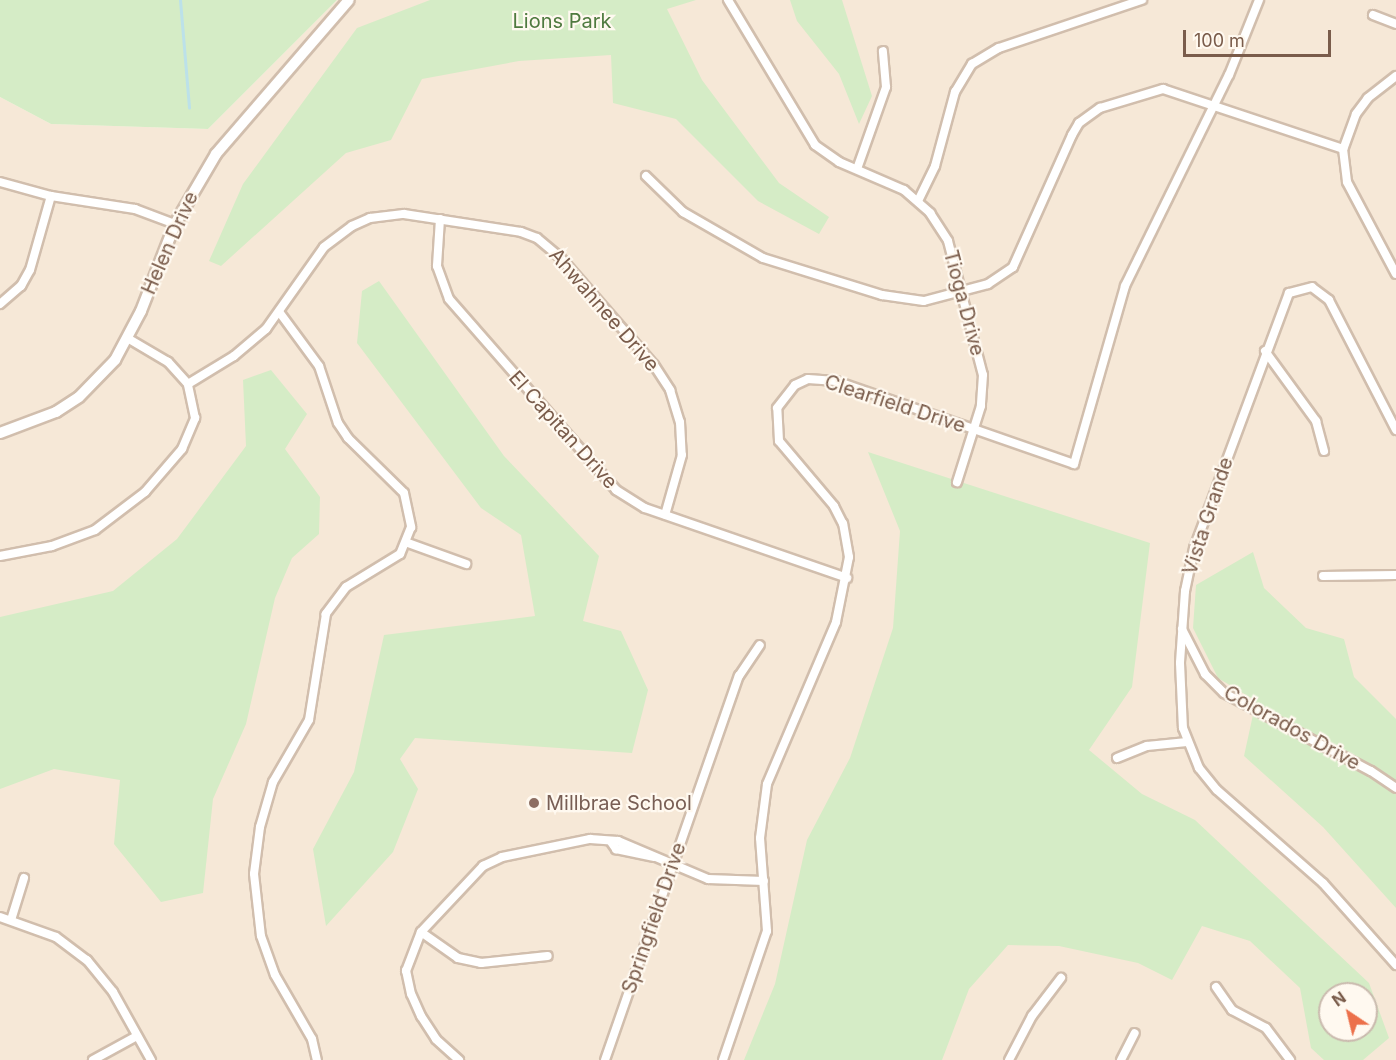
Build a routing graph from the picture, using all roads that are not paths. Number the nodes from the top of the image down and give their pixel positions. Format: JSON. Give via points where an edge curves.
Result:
{"nodes":[{"id":1,"x":349,"y":0,"type":"edge"},
{"id":2,"x":728,"y":0,"type":"edge"},
{"id":3,"x":1142,"y":0,"type":"edge"},
{"id":4,"x":1259,"y":0,"type":"edge"},
{"id":5,"x":1373,"y":15,"type":"dead end"},
{"id":6,"x":1396,"y":24,"type":"edge"},
{"id":7,"x":883,"y":51,"type":"dead end"},
{"id":8,"x":1396,"y":76,"type":"edge"},
{"id":9,"x":1214,"y":104,"type":"junction"},
{"id":10,"x":1343,"y":149,"type":"junction"},
{"id":11,"x":857,"y":169,"type":"junction"},
{"id":12,"x":646,"y":176,"type":"dead end"},
{"id":13,"x":0,"y":182,"type":"edge"},
{"id":14,"x":51,"y":196,"type":"junction"},
{"id":15,"x":918,"y":201,"type":"junction"},
{"id":16,"x":440,"y":219,"type":"junction"},
{"id":17,"x":175,"y":224,"type":"junction"},
{"id":18,"x":1396,"y":274,"type":"edge"},
{"id":19,"x":963,"y":292,"type":"junction"},
{"id":20,"x":0,"y":304,"type":"edge"},
{"id":21,"x":280,"y":313,"type":"junction"},
{"id":22,"x":129,"y":339,"type":"junction"},
{"id":23,"x":1265,"y":351,"type":"junction"},
{"id":24,"x":188,"y":384,"type":"junction"},
{"id":25,"x":974,"y":429,"type":"junction"},
{"id":26,"x":1396,"y":430,"type":"edge"},
{"id":27,"x":0,"y":433,"type":"edge"},
{"id":28,"x":1324,"y":451,"type":"dead end"},
{"id":29,"x":957,"y":483,"type":"dead end"},
{"id":30,"x":665,"y":515,"type":"junction"},
{"id":31,"x":408,"y":543,"type":"junction"},
{"id":32,"x":0,"y":556,"type":"edge"},
{"id":33,"x":466,"y":564,"type":"dead end"},
{"id":34,"x":1396,"y":575,"type":"edge"},
{"id":35,"x":1323,"y":576,"type":"dead end"},
{"id":36,"x":847,"y":578,"type":"junction"},
{"id":37,"x":1181,"y":627,"type":"junction"},
{"id":38,"x":760,"y":645,"type":"dead end"},
{"id":39,"x":1186,"y":742,"type":"junction"},
{"id":40,"x":1117,"y":758,"type":"dead end"},
{"id":41,"x":1396,"y":788,"type":"edge"},
{"id":42,"x":672,"y":867,"type":"junction"},
{"id":43,"x":24,"y":878,"type":"dead end"},
{"id":44,"x":764,"y":880,"type":"junction"},
{"id":45,"x":0,"y":917,"type":"edge"},
{"id":46,"x":11,"y":920,"type":"junction"},
{"id":47,"x":421,"y":932,"type":"junction"},
{"id":48,"x":548,"y":956,"type":"dead end"},
{"id":49,"x":1396,"y":965,"type":"edge"},
{"id":50,"x":1061,"y":978,"type":"dead end"},
{"id":51,"x":1216,"y":987,"type":"dead end"},
{"id":52,"x":1135,"y":1033,"type":"dead end"},
{"id":53,"x":137,"y":1036,"type":"junction"},
{"id":54,"x":93,"y":1060,"type":"edge"},
{"id":55,"x":151,"y":1060,"type":"edge"},
{"id":56,"x":317,"y":1060,"type":"edge"},
{"id":57,"x":459,"y":1060,"type":"edge"},
{"id":58,"x":605,"y":1060,"type":"edge"},
{"id":59,"x":723,"y":1060,"type":"edge"},
{"id":60,"x":1009,"y":1060,"type":"edge"},
{"id":61,"x":1121,"y":1060,"type":"edge"},
{"id":62,"x":1290,"y":1060,"type":"edge"}],
"edges":[{"from":1,"to":17,"type":"street","name":"Helen Drive","via":[[232,133]]},
{"from":2,"to":11,"type":"street","name":"Tioga Drive","via":[[815,145]]},
{"from":3,"to":15,"type":"street","via":[[999,48],[972,64],[955,92],[935,166]]},
{"from":4,"to":9,"type":"street","name":"Clearfield Drive"},
{"from":5,"to":6,"type":"street"},
{"from":7,"to":11,"type":"street","via":[[886,87]]},
{"from":8,"to":10,"type":"street","via":[[1368,98],[1356,114]]},
{"from":9,"to":10,"type":"street"},
{"from":9,"to":19,"type":"street","via":[[1163,89],[1147,91],[1088,114],[1072,135],[1013,267],[988,284]]},
{"from":9,"to":25,"type":"street","name":"Clearfield Drive","via":[[1125,286],[1074,464]]},
{"from":10,"to":18,"type":"street","via":[[1347,182]]},
{"from":11,"to":15,"type":"street","name":"Tioga Drive","via":[[888,180]]},
{"from":12,"to":19,"type":"street","via":[[683,212],[763,258],[895,298],[924,301]]},
{"from":13,"to":14,"type":"street"},
{"from":14,"to":17,"type":"street","via":[[135,209]]},
{"from":14,"to":20,"type":"street","via":[[30,270],[21,286]]},
{"from":15,"to":19,"type":"street","name":"Tioga Drive","via":[[948,241]]},
{"from":16,"to":21,"type":"street","name":"Ahwahnee Drive","via":[[387,215],[352,226],[324,247]]},
{"from":16,"to":30,"type":"street","name":"El Capitan Drive","via":[[437,266],[458,312],[616,490]]},
{"from":16,"to":30,"type":"street","name":"Ahwahnee Drive","via":[[505,227],[548,246],[654,365],[676,405],[682,438],[679,471]]},
{"from":17,"to":22,"type":"street","name":"Helen Drive"},
{"from":19,"to":25,"type":"street","name":"Tioga Drive","via":[[983,375],[981,406]]},
{"from":21,"to":24,"type":"street","name":"Ahwahnee Drive","via":[[251,344]]},
{"from":21,"to":31,"type":"street","via":[[319,366],[338,423],[348,438],[404,494],[411,527]]},
{"from":22,"to":24,"type":"street","via":[[168,362]]},
{"from":22,"to":27,"type":"street","name":"Helen Drive","via":[[115,360],[79,397],[35,422]]},
{"from":23,"to":26,"type":"street","name":"Vista Grande","via":[[1289,293],[1300,287],[1321,291],[1385,402]]},
{"from":23,"to":28,"type":"street","via":[[1316,422]]},
{"from":23,"to":37,"type":"street","name":"Vista Grande","via":[[1194,548]]},
{"from":24,"to":32,"type":"street","via":[[195,418],[191,435],[145,492],[94,530],[52,546]]},
{"from":25,"to":29,"type":"street","name":"Tioga Drive"},
{"from":25,"to":36,"type":"street","name":"Clearfield Drive","via":[[836,381],[808,380],[784,395],[775,425],[779,441],[823,489],[843,524],[849,557]]},
{"from":30,"to":36,"type":"street","name":"El Capitan Drive"},
{"from":31,"to":33,"type":"street"},
{"from":31,"to":56,"type":"street","via":[[388,564],[346,586],[326,614],[309,720],[273,782],[260,827],[254,874],[261,936],[274,975],[312,1040]]},
{"from":34,"to":35,"type":"street"},
{"from":36,"to":44,"type":"street","name":"Clearfield Drive","via":[[828,643],[767,784],[760,821]]},
{"from":37,"to":39,"type":"street","name":"Vista Grande"},
{"from":37,"to":41,"type":"street","name":"Colorados Drive","via":[[1205,674],[1224,693]]},
{"from":38,"to":42,"type":"street","name":"Springfield Drive","via":[[739,676]]},
{"from":39,"to":40,"type":"street","via":[[1148,746]]},
{"from":39,"to":49,"type":"street","name":"Vista Grande","via":[[1199,768],[1217,789],[1323,883]]},
{"from":42,"to":44,"type":"street","via":[[725,882]]},
{"from":42,"to":47,"type":"street","via":[[646,851],[618,841],[590,839],[502,857],[483,866]]},
{"from":42,"to":58,"type":"street","name":"Springfield Drive"},
{"from":43,"to":46,"type":"street"},
{"from":44,"to":59,"type":"street","name":"Clearfield Drive","via":[[767,931]]},
{"from":45,"to":46,"type":"street"},
{"from":46,"to":53,"type":"street","via":[[56,936],[87,960],[112,992]]},
{"from":47,"to":48,"type":"street","via":[[458,958],[481,963]]},
{"from":47,"to":57,"type":"street","via":[[406,971],[411,994],[436,1039]]},
{"from":50,"to":60,"type":"street","via":[[1032,1016]]},
{"from":51,"to":62,"type":"street","via":[[1232,1010],[1266,1028]]},
{"from":52,"to":61,"type":"street"},
{"from":53,"to":54,"type":"street"},
{"from":53,"to":55,"type":"street"}]}
